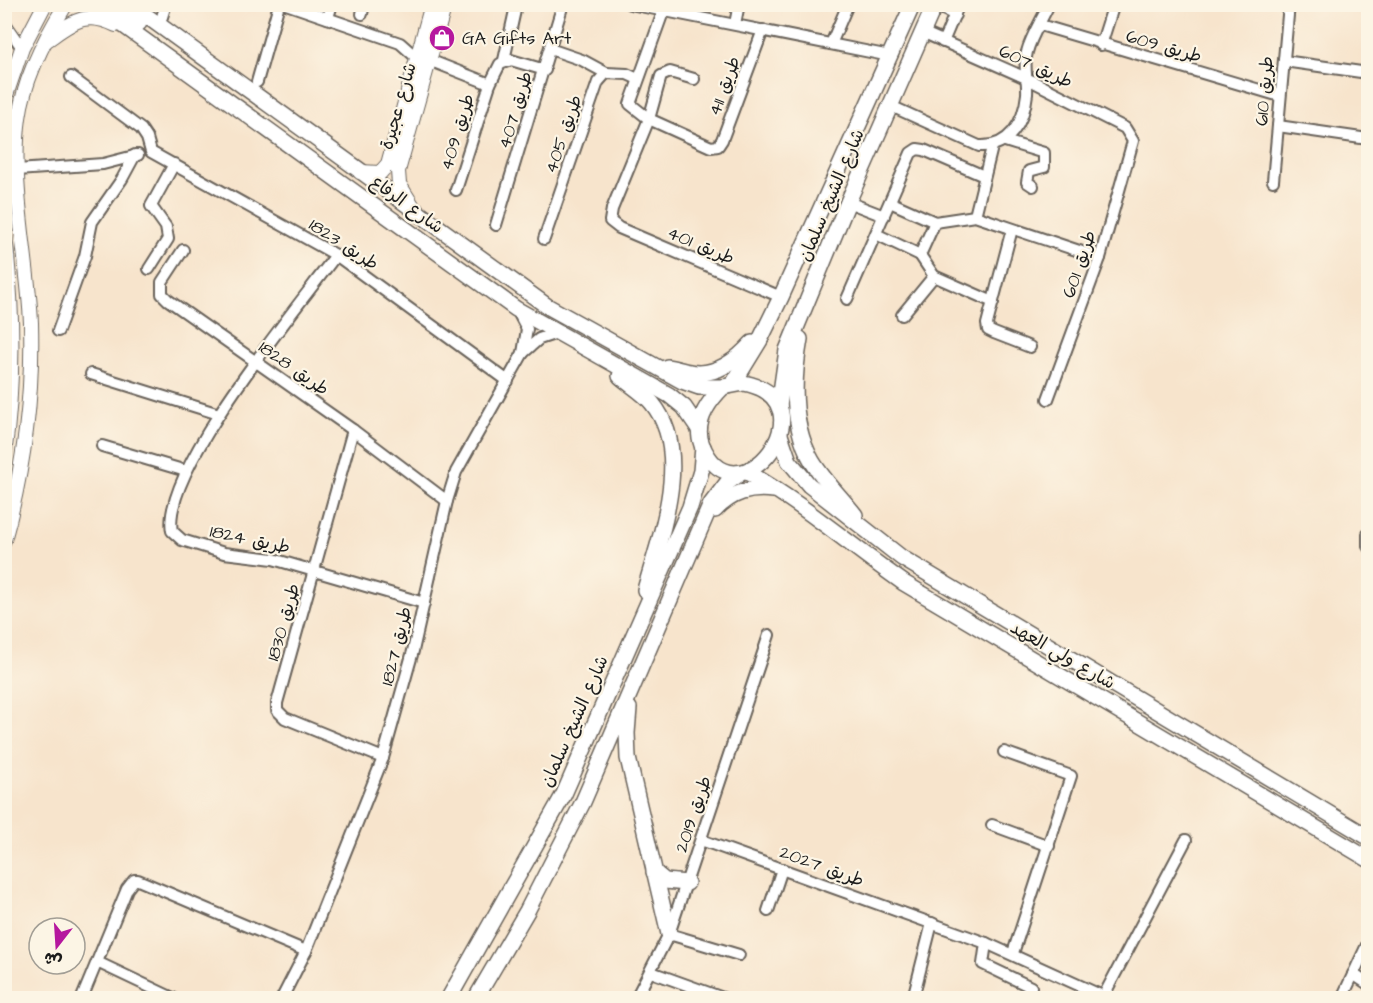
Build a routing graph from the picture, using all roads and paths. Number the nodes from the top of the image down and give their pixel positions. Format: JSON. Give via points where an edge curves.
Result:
{"nodes":[{"id":1,"x":66,"y":4,"type":"edge"},
{"id":2,"x":94,"y":4,"type":"edge"},
{"id":3,"x":113,"y":4,"type":"edge"},
{"id":4,"x":130,"y":4,"type":"edge"},
{"id":5,"x":166,"y":4,"type":"edge"},
{"id":6,"x":279,"y":4,"type":"edge"},
{"id":7,"x":332,"y":4,"type":"edge"},
{"id":8,"x":432,"y":4,"type":"edge"},
{"id":9,"x":445,"y":4,"type":"edge"},
{"id":10,"x":563,"y":4,"type":"edge"},
{"id":11,"x":630,"y":4,"type":"edge"},
{"id":12,"x":739,"y":4,"type":"edge"},
{"id":13,"x":848,"y":4,"type":"edge"},
{"id":14,"x":913,"y":4,"type":"edge"},
{"id":15,"x":1048,"y":4,"type":"edge"},
{"id":16,"x":1114,"y":4,"type":"edge"},
{"id":17,"x":1289,"y":4,"type":"edge"},
{"id":18,"x":286,"y":5,"type":"edge"},
{"id":19,"x":935,"y":5,"type":"edge"},
{"id":20,"x":516,"y":6,"type":"edge"},
{"id":21,"x":41,"y":7,"type":"edge"},
{"id":22,"x":665,"y":7,"type":"edge"},
{"id":23,"x":957,"y":10,"type":"edge"},
{"id":24,"x":162,"y":17,"type":"dead end"},
{"id":25,"x":328,"y":18,"type":"junction"},
{"id":26,"x":4,"y":22,"type":"edge"},
{"id":27,"x":735,"y":24,"type":"junction"},
{"id":28,"x":1040,"y":25,"type":"junction"},
{"id":29,"x":763,"y":30,"type":"junction"},
{"id":30,"x":922,"y":33,"type":"junction"},
{"id":31,"x":140,"y":38,"type":"junction"},
{"id":32,"x":422,"y":40,"type":"junction"},
{"id":33,"x":45,"y":41,"type":"junction"},
{"id":34,"x":943,"y":42,"type":"junction"},
{"id":35,"x":400,"y":43,"type":"junction"},
{"id":36,"x":831,"y":44,"type":"junction"},
{"id":37,"x":1101,"y":45,"type":"junction"},
{"id":38,"x":22,"y":48,"type":"junction"},
{"id":39,"x":550,"y":49,"type":"junction"},
{"id":40,"x":890,"y":56,"type":"junction"},
{"id":41,"x":423,"y":59,"type":"junction"},
{"id":42,"x":504,"y":60,"type":"junction"},
{"id":43,"x":1284,"y":61,"type":"junction"},
{"id":44,"x":9,"y":66,"type":"edge"},
{"id":45,"x":545,"y":70,"type":"junction"},
{"id":46,"x":1368,"y":72,"type":"edge"},
{"id":47,"x":606,"y":73,"type":"junction"},
{"id":48,"x":71,"y":77,"type":"dead end"},
{"id":49,"x":1026,"y":78,"type":"junction"},
{"id":50,"x":638,"y":79,"type":"junction"},
{"id":51,"x":694,"y":79,"type":"dead end"},
{"id":52,"x":490,"y":84,"type":"junction"},
{"id":53,"x":255,"y":88,"type":"junction"},
{"id":54,"x":1280,"y":96,"type":"junction"},
{"id":55,"x":4,"y":101,"type":"edge"},
{"id":56,"x":891,"y":106,"type":"junction"},
{"id":57,"x":649,"y":119,"type":"junction"},
{"id":58,"x":1278,"y":126,"type":"junction"},
{"id":59,"x":1132,"y":136,"type":"joint"},
{"id":60,"x":1368,"y":139,"type":"edge"},
{"id":61,"x":1005,"y":141,"type":"junction"},
{"id":62,"x":992,"y":147,"type":"junction"},
{"id":63,"x":151,"y":152,"type":"junction"},
{"id":64,"x":135,"y":155,"type":"junction"},
{"id":65,"x":174,"y":164,"type":"junction"},
{"id":66,"x":17,"y":170,"type":"junction"},
{"id":67,"x":360,"y":172,"type":"junction"},
{"id":68,"x":984,"y":176,"type":"junction"},
{"id":69,"x":1273,"y":181,"type":"dead end"},
{"id":70,"x":1033,"y":186,"type":"dead end"},
{"id":71,"x":456,"y":190,"type":"dead end"},
{"id":72,"x":848,"y":202,"type":"junction"},
{"id":73,"x":890,"y":202,"type":"junction"},
{"id":74,"x":417,"y":213,"type":"junction"},
{"id":75,"x":884,"y":216,"type":"junction"},
{"id":76,"x":975,"y":216,"type":"junction"},
{"id":77,"x":935,"y":222,"type":"junction"},
{"id":78,"x":496,"y":225,"type":"dead end"},
{"id":79,"x":4,"y":227,"type":"edge"},
{"id":80,"x":1011,"y":230,"type":"junction"},
{"id":81,"x":876,"y":234,"type":"junction"},
{"id":82,"x":544,"y":239,"type":"dead end"},
{"id":83,"x":183,"y":250,"type":"dead end"},
{"id":84,"x":336,"y":255,"type":"junction"},
{"id":85,"x":920,"y":255,"type":"junction"},
{"id":86,"x":1100,"y":258,"type":"junction"},
{"id":87,"x":9,"y":261,"type":"junction"},
{"id":88,"x":149,"y":269,"type":"dead end"},
{"id":89,"x":934,"y":276,"type":"junction"},
{"id":90,"x":4,"y":278,"type":"edge"},
{"id":91,"x":781,"y":297,"type":"junction"},
{"id":92,"x":847,"y":299,"type":"dead end"},
{"id":93,"x":993,"y":302,"type":"junction"},
{"id":94,"x":804,"y":307,"type":"junction"},
{"id":95,"x":516,"y":309,"type":"junction"},
{"id":96,"x":902,"y":315,"type":"dead end"},
{"id":97,"x":31,"y":326,"type":"junction"},
{"id":98,"x":8,"y":327,"type":"edge"},
{"id":99,"x":766,"y":328,"type":"junction"},
{"id":100,"x":58,"y":331,"type":"dead end"},
{"id":101,"x":557,"y":333,"type":"junction"},
{"id":102,"x":1030,"y":347,"type":"dead end"},
{"id":103,"x":523,"y":353,"type":"junction"},
{"id":104,"x":601,"y":357,"type":"junction"},
{"id":105,"x":257,"y":362,"type":"junction"},
{"id":106,"x":4,"y":363,"type":"edge"},
{"id":107,"x":659,"y":366,"type":"junction"},
{"id":108,"x":91,"y":374,"type":"dead end"},
{"id":109,"x":508,"y":381,"type":"junction"},
{"id":110,"x":728,"y":386,"type":"junction"},
{"id":111,"x":1048,"y":399,"type":"dead end"},
{"id":112,"x":11,"y":404,"type":"junction"},
{"id":113,"x":779,"y":406,"type":"junction"},
{"id":114,"x":219,"y":414,"type":"junction"},
{"id":115,"x":699,"y":429,"type":"junction"},
{"id":116,"x":354,"y":430,"type":"junction"},
{"id":117,"x":780,"y":435,"type":"junction"},
{"id":118,"x":102,"y":446,"type":"dead end"},
{"id":119,"x":703,"y":447,"type":"junction"},
{"id":120,"x":4,"y":455,"type":"edge"},
{"id":121,"x":186,"y":471,"type":"junction"},
{"id":122,"x":744,"y":472,"type":"junction"},
{"id":123,"x":790,"y":498,"type":"junction"},
{"id":124,"x":447,"y":501,"type":"junction"},
{"id":125,"x":1368,"y":534,"type":"edge"},
{"id":126,"x":872,"y":537,"type":"junction"},
{"id":127,"x":4,"y":540,"type":"edge"},
{"id":128,"x":1368,"y":546,"type":"edge"},
{"id":129,"x":691,"y":548,"type":"junction"},
{"id":130,"x":314,"y":572,"type":"junction"},
{"id":131,"x":424,"y":603,"type":"junction"},
{"id":132,"x":769,"y":635,"type":"dead end"},
{"id":133,"x":631,"y":641,"type":"junction"},
{"id":134,"x":632,"y":690,"type":"junction"},
{"id":135,"x":1004,"y":752,"type":"dead end"},
{"id":136,"x":383,"y":758,"type":"junction"},
{"id":137,"x":992,"y":825,"type":"dead end"},
{"id":138,"x":1368,"y":837,"type":"edge"},
{"id":139,"x":701,"y":840,"type":"junction"},
{"id":140,"x":1186,"y":840,"type":"dead end"},
{"id":141,"x":1049,"y":846,"type":"junction"},
{"id":142,"x":1368,"y":859,"type":"edge"},
{"id":143,"x":782,"y":869,"type":"junction"},
{"id":144,"x":654,"y":872,"type":"junction"},
{"id":145,"x":687,"y":883,"type":"junction"},
{"id":146,"x":768,"y":911,"type":"dead end"},
{"id":147,"x":932,"y":923,"type":"junction"},
{"id":148,"x":669,"y":934,"type":"junction"},
{"id":149,"x":986,"y":943,"type":"junction"},
{"id":150,"x":1368,"y":944,"type":"edge"},
{"id":151,"x":306,"y":951,"type":"junction"},
{"id":152,"x":1013,"y":953,"type":"junction"},
{"id":153,"x":739,"y":955,"type":"dead end"},
{"id":154,"x":97,"y":962,"type":"junction"},
{"id":155,"x":651,"y":972,"type":"junction"},
{"id":156,"x":1353,"y":974,"type":"junction"},
{"id":157,"x":1368,"y":984,"type":"edge"},
{"id":158,"x":1031,"y":987,"type":"dead end"},
{"id":159,"x":1099,"y":997,"type":"edge"},
{"id":160,"x":82,"y":999,"type":"edge"},
{"id":161,"x":173,"y":999,"type":"edge"},
{"id":162,"x":282,"y":999,"type":"edge"},
{"id":163,"x":449,"y":999,"type":"edge"},
{"id":164,"x":476,"y":999,"type":"edge"},
{"id":165,"x":636,"y":999,"type":"edge"},
{"id":166,"x":723,"y":999,"type":"edge"},
{"id":167,"x":913,"y":999,"type":"edge"},
{"id":168,"x":1342,"y":999,"type":"edge"}],
"edges":[{"from":1,"to":33,"type":"main road"},
{"from":2,"to":31,"type":"main road","name":"شارع الرفاع"},
{"from":3,"to":53,"type":"main road","via":[[189,59]]},
{"from":4,"to":53,"type":"main road","name":"شارع الرفاع"},
{"from":5,"to":24,"type":"street"},
{"from":6,"to":53,"type":"street"},
{"from":7,"to":25,"type":"street"},
{"from":8,"to":32,"type":"main road","name":"شارع عجيرة"},
{"from":9,"to":41,"type":"main road","name":"شارع عجيرة"},
{"from":10,"to":39,"type":"street","name":"طريق 407"},
{"from":11,"to":22,"type":"street"},
{"from":12,"to":27,"type":"street"},
{"from":13,"to":36,"type":"street"},
{"from":14,"to":40,"type":"main road","name":"شارع الشيخ سلمان"},
{"from":15,"to":28,"type":"street"},
{"from":16,"to":37,"type":"street"},
{"from":17,"to":43,"type":"street","name":"طريق 610"},
{"from":18,"to":25,"type":"street"},
{"from":19,"to":23,"type":"street"},
{"from":19,"to":30,"type":"main road","name":"شارع الشيخ سلمان"},
{"from":20,"to":42,"type":"street","name":"طريق 409"},
{"from":21,"to":38,"type":"main road"},
{"from":22,"to":27,"type":"street"},
{"from":22,"to":50,"type":"street"},
{"from":23,"to":34,"type":"street"},
{"from":25,"to":35,"type":"street"},
{"from":26,"to":38,"type":"street"},
{"from":27,"to":29,"type":"street"},
{"from":28,"to":37,"type":"street","name":"طريق 609"},
{"from":28,"to":49,"type":"street","via":[[1028,50]]},
{"from":29,"to":36,"type":"street"},
{"from":29,"to":57,"type":"street","name":"طريق 411","via":[[718,146],[711,147]]},
{"from":30,"to":34,"type":"street","name":"طريق 607"},
{"from":30,"to":56,"type":"main road","name":"شارع الشيخ سلمان"},
{"from":31,"to":33,"type":"main road","via":[[100,17],[74,21]]},
{"from":31,"to":95,"type":"main road","name":"شارع الرفاع"},
{"from":32,"to":35,"type":"street"},
{"from":32,"to":41,"type":"main road","name":"شارع عجيرة"},
{"from":33,"to":66,"type":"main road","via":[[19,116]]},
{"from":34,"to":49,"type":"street","name":"طريق 607"},
{"from":35,"to":41,"type":"street","name":"طريق 409"},
{"from":36,"to":40,"type":"street"},
{"from":37,"to":54,"type":"street","name":"طريق 609"},
{"from":38,"to":44,"type":"main road"},
{"from":39,"to":45,"type":"street","name":"طريق 407"},
{"from":39,"to":47,"type":"street"},
{"from":40,"to":91,"type":"main road","name":"شارع الشيخ سلمان"},
{"from":41,"to":52,"type":"street","name":"طريق 409"},
{"from":41,"to":67,"type":"main road","name":"شارع عجيرة","via":[[388,164],[380,173]]},
{"from":41,"to":74,"type":"main road","name":"شارع عجيرة","via":[[398,171],[399,184]]},
{"from":42,"to":45,"type":"street"},
{"from":42,"to":52,"type":"street","name":"طريق 409"},
{"from":43,"to":46,"type":"street"},
{"from":43,"to":54,"type":"street","name":"طريق 610"},
{"from":44,"to":55,"type":"main road"},
{"from":45,"to":78,"type":"street","name":"طريق 407"},
{"from":47,"to":50,"type":"street"},
{"from":47,"to":82,"type":"street","name":"طريق 405","via":[[598,82]]},
{"from":48,"to":63,"type":"street","via":[[141,129]]},
{"from":49,"to":59,"type":"street","name":"طريق 607","via":[[1125,128]]},
{"from":49,"to":61,"type":"street","via":[[1024,111]]},
{"from":50,"to":57,"type":"street","via":[[630,104]]},
{"from":51,"to":57,"type":"street","via":[[664,72]]},
{"from":52,"to":71,"type":"street","name":"طريق 409"},
{"from":53,"to":67,"type":"main road","name":"شارع الرفاع"},
{"from":54,"to":58,"type":"street","name":"طريق 610"},
{"from":56,"to":62,"type":"street","via":[[979,146]]},
{"from":56,"to":72,"type":"main road","name":"شارع الشيخ سلمان"},
{"from":57,"to":91,"type":"street","name":"طريق 401","via":[[610,221]]},
{"from":58,"to":60,"type":"street"},
{"from":58,"to":69,"type":"street","name":"طريق 610"},
{"from":59,"to":86,"type":"street","name":"طريق 601"},
{"from":61,"to":62,"type":"street"},
{"from":61,"to":70,"type":"street","via":[[1044,153],[1044,167],[1029,171],[1026,176]]},
{"from":62,"to":68,"type":"street"},
{"from":63,"to":64,"type":"street"},
{"from":63,"to":65,"type":"street","name":"طريق 1823"},
{"from":64,"to":66,"type":"street","via":[[103,164]]},
{"from":64,"to":100,"type":"street","via":[[92,222],[85,256]]},
{"from":65,"to":84,"type":"street","name":"طريق 1823"},
{"from":65,"to":88,"type":"street","via":[[151,206],[166,227],[168,239]]},
{"from":66,"to":97,"type":"main road"},
{"from":67,"to":74,"type":"main road","name":"شارع الرفاع"},
{"from":68,"to":73,"type":"street","via":[[917,149],[911,153]]},
{"from":68,"to":76,"type":"street"},
{"from":72,"to":75,"type":"street"},
{"from":72,"to":94,"type":"main road","name":"شارع الشيخ سلمان"},
{"from":73,"to":75,"type":"street"},
{"from":73,"to":77,"type":"street"},
{"from":74,"to":107,"type":"main road","name":"شارع الرفاع","via":[[547,306]]},
{"from":75,"to":81,"type":"street"},
{"from":76,"to":77,"type":"street"},
{"from":76,"to":80,"type":"street"},
{"from":77,"to":85,"type":"street"},
{"from":79,"to":87,"type":"main road"},
{"from":80,"to":86,"type":"street"},
{"from":80,"to":93,"type":"street"},
{"from":81,"to":85,"type":"street"},
{"from":81,"to":92,"type":"street"},
{"from":83,"to":105,"type":"street","name":"طريق 1828","via":[[162,282],[162,294]]},
{"from":84,"to":105,"type":"street","name":"طريق 1824"},
{"from":84,"to":109,"type":"street","name":"طريق 1823"},
{"from":85,"to":89,"type":"street"},
{"from":86,"to":111,"type":"street","name":"طريق 601"},
{"from":87,"to":90,"type":"main road"},
{"from":87,"to":98,"type":"main road"},
{"from":89,"to":93,"type":"street"},
{"from":89,"to":96,"type":"street"},
{"from":91,"to":99,"type":"main road","name":"شارع الشيخ سلمان"},
{"from":93,"to":102,"type":"street","via":[[988,330]]},
{"from":94,"to":113,"type":"main road","name":"شارع الشيخ سلمان","via":[[788,350]]},
{"from":94,"to":126,"type":"main road","via":[[795,387],[804,444],[824,479]]},
{"from":95,"to":101,"type":"main road","name":"شارع الرفاع"},
{"from":95,"to":103,"type":"street","name":"طريق 1827","via":[[527,329]]},
{"from":97,"to":98,"type":"main road"},
{"from":97,"to":127,"type":"main road","via":[[22,465]]},
{"from":98,"to":112,"type":"main road"},
{"from":99,"to":107,"type":"main road","via":[[741,355],[716,370],[690,372]]},
{"from":99,"to":110,"type":"main road","name":"شارع الشيخ سلمان"},
{"from":101,"to":103,"type":"street","name":"طريق 1827","via":[[539,339]]},
{"from":101,"to":104,"type":"main road","name":"شارع الرفاع"},
{"from":103,"to":109,"type":"street","name":"طريق 1827"},
{"from":104,"to":115,"type":"main road","name":"شارع الرفاع","via":[[669,394]]},
{"from":104,"to":133,"type":"main road","via":[[652,403],[664,425],[670,455],[670,498]]},
{"from":105,"to":114,"type":"street","name":"طريق 1824"},
{"from":105,"to":116,"type":"street","name":"طريق 1828"},
{"from":106,"to":112,"type":"main road"},
{"from":107,"to":110,"type":"main road","name":"شارع الرفاع","via":[[690,384]]},
{"from":108,"to":114,"type":"street"},
{"from":109,"to":124,"type":"street","name":"طريق 1827","via":[[456,472]]},
{"from":110,"to":113,"type":"main road","via":[[758,386]]},
{"from":110,"to":115,"type":"main road","via":[[707,407]]},
{"from":112,"to":120,"type":"main road"},
{"from":113,"to":117,"type":"main road"},
{"from":114,"to":121,"type":"street","name":"طريق 1824"},
{"from":115,"to":119,"type":"main road"},
{"from":116,"to":124,"type":"street","name":"طريق 1828"},
{"from":116,"to":130,"type":"street","name":"طريق 1830"},
{"from":117,"to":122,"type":"main road","via":[[759,466]]},
{"from":117,"to":126,"type":"main road","name":"شارع ولي العهد","via":[[789,461],[809,485]]},
{"from":118,"to":121,"type":"street"},
{"from":119,"to":122,"type":"main road","via":[[723,470]]},
{"from":119,"to":133,"type":"main road","name":"شارع الشيخ سلمان","via":[[693,501]]},
{"from":121,"to":130,"type":"street","name":"طريق 1824","via":[[172,518],[176,537],[224,554],[258,555]]},
{"from":122,"to":123,"type":"main road","name":"شارع ولي العهد"},
{"from":122,"to":129,"type":"main road","via":[[715,497]]},
{"from":123,"to":129,"type":"main road","via":[[775,490],[759,488],[728,498],[716,509]]},
{"from":123,"to":142,"type":"main road","name":"شارع ولي العهد","via":[[904,583]]},
{"from":124,"to":131,"type":"street","name":"طريق 1827"},
{"from":125,"to":128,"type":"street"},
{"from":126,"to":138,"type":"main road","name":"شارع ولي العهد"},
{"from":129,"to":134,"type":"main road"},
{"from":130,"to":131,"type":"street"},
{"from":130,"to":136,"type":"street","name":"طريق 1830","via":[[278,710],[285,718]]},
{"from":131,"to":136,"type":"street","name":"طريق 1827"},
{"from":132,"to":139,"type":"street","name":"طريق 2019"},
{"from":133,"to":163,"type":"main road","name":"شارع الشيخ سلمان","via":[[564,794]]},
{"from":134,"to":144,"type":"main road","via":[[628,758]]},
{"from":134,"to":164,"type":"main road","via":[[565,838]]},
{"from":135,"to":141,"type":"street","via":[[1070,774]]},
{"from":136,"to":151,"type":"street","name":"طريق 1827"},
{"from":137,"to":141,"type":"street"},
{"from":139,"to":143,"type":"street","name":"طريق 2027"},
{"from":139,"to":145,"type":"street","name":"طريق 2019"},
{"from":140,"to":159,"type":"street","name":"طريق 2027"},
{"from":141,"to":152,"type":"street"},
{"from":143,"to":146,"type":"street"},
{"from":143,"to":147,"type":"street","name":"طريق 2027"},
{"from":144,"to":145,"type":"main road","via":[[665,881]]},
{"from":144,"to":148,"type":"main road"},
{"from":145,"to":148,"type":"street","name":"طريق 2019"},
{"from":147,"to":149,"type":"street","name":"طريق 2027"},
{"from":147,"to":167,"type":"street"},
{"from":148,"to":153,"type":"street"},
{"from":148,"to":155,"type":"street","name":"طريق 2019"},
{"from":149,"to":152,"type":"street","name":"طريق 2027"},
{"from":149,"to":158,"type":"street","via":[[984,966]]},
{"from":150,"to":156,"type":"street"},
{"from":151,"to":154,"type":"street","via":[[138,880],[127,889]]},
{"from":151,"to":162,"type":"street","name":"طريق 1827"},
{"from":152,"to":159,"type":"street","name":"طريق 2027"},
{"from":154,"to":160,"type":"street"},
{"from":154,"to":161,"type":"street"},
{"from":155,"to":165,"type":"street","name":"طريق 2019"},
{"from":155,"to":166,"type":"street"},
{"from":156,"to":157,"type":"street"},
{"from":156,"to":168,"type":"street"}]}
